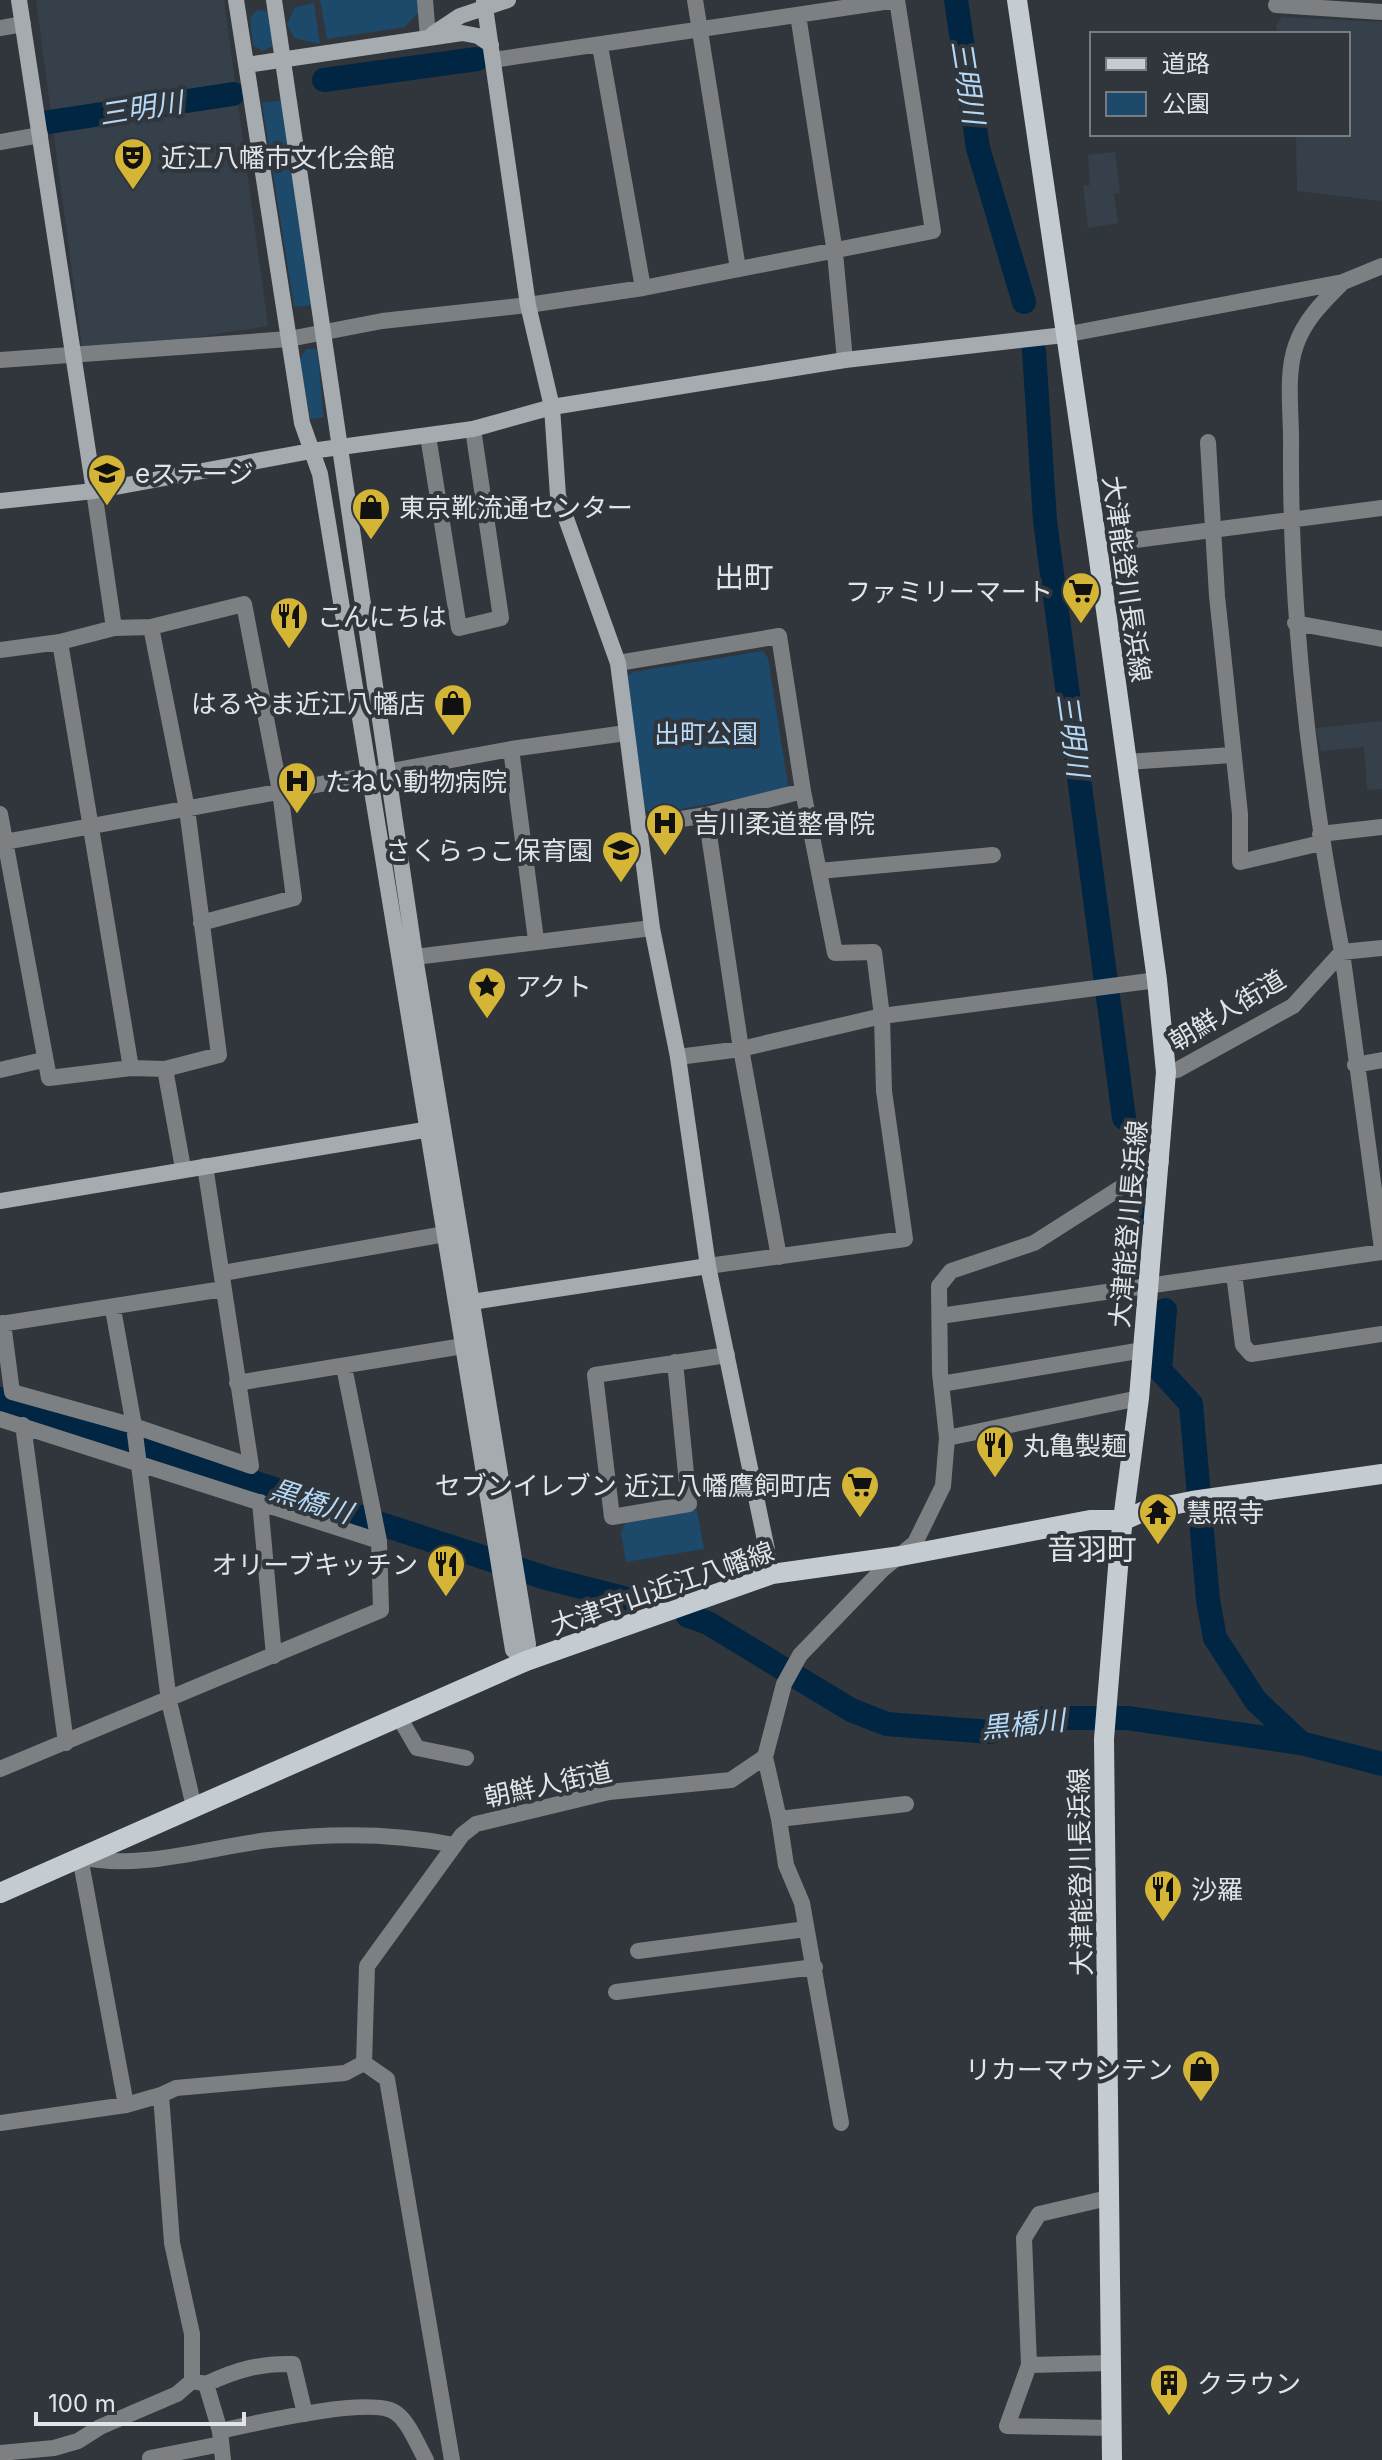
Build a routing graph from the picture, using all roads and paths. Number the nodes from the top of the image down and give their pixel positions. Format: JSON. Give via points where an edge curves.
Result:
{"nodes":[{"id":1,"x":19,"y":0,"type":"edge"},
{"id":2,"x":236,"y":0,"type":"edge"},
{"id":3,"x":274,"y":0,"type":"edge"},
{"id":4,"x":425,"y":0,"type":"edge"},
{"id":5,"x":508,"y":0,"type":"edge"},
{"id":6,"x":695,"y":0,"type":"edge"},
{"id":7,"x":897,"y":0,"type":"edge"},
{"id":8,"x":1017,"y":0,"type":"edge"},
{"id":9,"x":485,"y":4,"type":"edge"},
{"id":10,"x":1276,"y":5,"type":"dead end"},
{"id":11,"x":1382,"y":12,"type":"edge"},
{"id":12,"x":798,"y":15,"type":"junction"},
{"id":13,"x":23,"y":24,"type":"junction"},
{"id":14,"x":0,"y":28,"type":"edge"},
{"id":15,"x":699,"y":30,"type":"junction"},
{"id":16,"x":428,"y":37,"type":"junction"},
{"id":17,"x":600,"y":46,"type":"junction"},
{"id":18,"x":492,"y":53,"type":"junction"},
{"id":19,"x":283,"y":60,"type":"junction"},
{"id":20,"x":246,"y":65,"type":"junction"},
{"id":21,"x":40,"y":135,"type":"junction"},
{"id":22,"x":0,"y":142,"type":"edge"},
{"id":23,"x":835,"y":253,"type":"junction"},
{"id":24,"x":1382,"y":266,"type":"edge"},
{"id":25,"x":738,"y":269,"type":"junction"},
{"id":26,"x":1343,"y":282,"type":"junction"},
{"id":27,"x":643,"y":288,"type":"junction"},
{"id":28,"x":528,"y":305,"type":"junction"},
{"id":29,"x":326,"y":332,"type":"junction"},
{"id":30,"x":1064,"y":335,"type":"junction"},
{"id":31,"x":289,"y":339,"type":"junction"},
{"id":32,"x":73,"y":353,"type":"junction"},
{"id":33,"x":0,"y":360,"type":"edge"},
{"id":34,"x":845,"y":360,"type":"junction"},
{"id":35,"x":552,"y":407,"type":"junction"},
{"id":36,"x":473,"y":429,"type":"junction"},
{"id":37,"x":428,"y":436,"type":"junction"},
{"id":38,"x":1208,"y":442,"type":"dead end"},
{"id":39,"x":338,"y":448,"type":"junction"},
{"id":40,"x":311,"y":451,"type":"junction"},
{"id":41,"x":94,"y":491,"type":"junction"},
{"id":42,"x":0,"y":501,"type":"edge"},
{"id":43,"x":1382,"y":508,"type":"edge"},
{"id":44,"x":1293,"y":521,"type":"junction"},
{"id":45,"x":1213,"y":533,"type":"junction"},
{"id":46,"x":1097,"y":545,"type":"junction"},
{"id":47,"x":1295,"y":623,"type":"junction"},
{"id":48,"x":151,"y":627,"type":"junction"},
{"id":49,"x":114,"y":628,"type":"junction"},
{"id":50,"x":1382,"y":639,"type":"edge"},
{"id":51,"x":60,"y":642,"type":"junction"},
{"id":52,"x":0,"y":650,"type":"edge"},
{"id":53,"x":618,"y":663,"type":"junction"},
{"id":54,"x":626,"y":733,"type":"junction"},
{"id":55,"x":511,"y":749,"type":"junction"},
{"id":56,"x":1232,"y":755,"type":"junction"},
{"id":57,"x":1126,"y":762,"type":"junction"},
{"id":58,"x":387,"y":771,"type":"junction"},
{"id":59,"x":370,"y":775,"type":"junction"},
{"id":60,"x":280,"y":791,"type":"junction"},
{"id":61,"x":803,"y":791,"type":"junction"},
{"id":62,"x":187,"y":809,"type":"junction"},
{"id":63,"x":0,"y":814,"type":"edge"},
{"id":64,"x":706,"y":815,"type":"junction"},
{"id":65,"x":92,"y":826,"type":"junction"},
{"id":66,"x":639,"y":826,"type":"junction"},
{"id":67,"x":1382,"y":827,"type":"edge"},
{"id":68,"x":1320,"y":838,"type":"junction"},
{"id":69,"x":3,"y":842,"type":"edge"},
{"id":70,"x":993,"y":855,"type":"dead end"},
{"id":71,"x":819,"y":871,"type":"junction"},
{"id":72,"x":201,"y":923,"type":"junction"},
{"id":73,"x":652,"y":928,"type":"junction"},
{"id":74,"x":536,"y":940,"type":"junction"},
{"id":75,"x":1382,"y":948,"type":"edge"},
{"id":76,"x":1342,"y":952,"type":"junction"},
{"id":77,"x":415,"y":957,"type":"junction"},
{"id":78,"x":1157,"y":980,"type":"junction"},
{"id":79,"x":882,"y":1016,"type":"junction"},
{"id":80,"x":741,"y":1049,"type":"junction"},
{"id":81,"x":678,"y":1057,"type":"junction"},
{"id":82,"x":43,"y":1060,"type":"junction"},
{"id":83,"x":1382,"y":1060,"type":"edge"},
{"id":84,"x":1355,"y":1065,"type":"junction"},
{"id":85,"x":131,"y":1068,"type":"junction"},
{"id":86,"x":165,"y":1069,"type":"junction"},
{"id":87,"x":0,"y":1070,"type":"edge"},
{"id":88,"x":1166,"y":1072,"type":"junction"},
{"id":89,"x":445,"y":1126,"type":"junction"},
{"id":90,"x":428,"y":1129,"type":"junction"},
{"id":91,"x":1375,"y":1130,"type":"edge"},
{"id":92,"x":1161,"y":1162,"type":"junction"},
{"id":93,"x":205,"y":1166,"type":"junction"},
{"id":94,"x":183,"y":1168,"type":"junction"},
{"id":95,"x":0,"y":1201,"type":"edge"},
{"id":96,"x":1380,"y":1214,"type":"edge"},
{"id":97,"x":445,"y":1234,"type":"junction"},
{"id":98,"x":1382,"y":1250,"type":"edge"},
{"id":99,"x":779,"y":1257,"type":"junction"},
{"id":100,"x":708,"y":1266,"type":"junction"},
{"id":101,"x":1234,"y":1274,"type":"junction"},
{"id":102,"x":223,"y":1281,"type":"junction"},
{"id":103,"x":1149,"y":1285,"type":"junction"},
{"id":104,"x":464,"y":1303,"type":"junction"},
{"id":105,"x":113,"y":1309,"type":"junction"},
{"id":106,"x":940,"y":1316,"type":"junction"},
{"id":107,"x":2,"y":1323,"type":"edge"},
{"id":108,"x":1382,"y":1334,"type":"edge"},
{"id":109,"x":463,"y":1346,"type":"junction"},
{"id":110,"x":1143,"y":1350,"type":"junction"},
{"id":111,"x":727,"y":1355,"type":"junction"},
{"id":112,"x":675,"y":1362,"type":"junction"},
{"id":113,"x":344,"y":1367,"type":"junction"},
{"id":114,"x":237,"y":1383,"type":"junction"},
{"id":115,"x":941,"y":1384,"type":"junction"},
{"id":116,"x":1139,"y":1398,"type":"junction"},
{"id":117,"x":0,"y":1419,"type":"edge"},
{"id":118,"x":23,"y":1425,"type":"junction"},
{"id":119,"x":134,"y":1426,"type":"junction"},
{"id":120,"x":947,"y":1438,"type":"junction"},
{"id":121,"x":137,"y":1463,"type":"junction"},
{"id":122,"x":1382,"y":1474,"type":"edge"},
{"id":123,"x":260,"y":1502,"type":"junction"},
{"id":124,"x":1124,"y":1520,"type":"junction"},
{"id":125,"x":379,"y":1541,"type":"junction"},
{"id":126,"x":504,"y":1542,"type":"junction"},
{"id":127,"x":901,"y":1556,"type":"junction"},
{"id":128,"x":772,"y":1574,"type":"junction"},
{"id":129,"x":274,"y":1656,"type":"junction"},
{"id":130,"x":526,"y":1661,"type":"junction"},
{"id":131,"x":169,"y":1701,"type":"junction"},
{"id":132,"x":399,"y":1717,"type":"junction"},
{"id":133,"x":66,"y":1743,"type":"junction"},
{"id":134,"x":765,"y":1757,"type":"junction"},
{"id":135,"x":466,"y":1758,"type":"dead end"},
{"id":136,"x":0,"y":1769,"type":"edge"},
{"id":137,"x":906,"y":1804,"type":"dead end"},
{"id":138,"x":194,"y":1807,"type":"junction"},
{"id":139,"x":779,"y":1819,"type":"junction"},
{"id":140,"x":454,"y":1845,"type":"junction"},
{"id":141,"x":80,"y":1857,"type":"junction"},
{"id":142,"x":0,"y":1893,"type":"edge"},
{"id":143,"x":806,"y":1929,"type":"junction"},
{"id":144,"x":638,"y":1951,"type":"dead end"},
{"id":145,"x":815,"y":1967,"type":"junction"},
{"id":146,"x":616,"y":1992,"type":"dead end"},
{"id":147,"x":364,"y":2063,"type":"junction"},
{"id":148,"x":161,"y":2095,"type":"junction"},
{"id":149,"x":126,"y":2105,"type":"junction"},
{"id":150,"x":0,"y":2123,"type":"edge"},
{"id":151,"x":841,"y":2123,"type":"dead end"},
{"id":152,"x":1108,"y":2198,"type":"junction"},
{"id":153,"x":1111,"y":2363,"type":"junction"},
{"id":154,"x":1029,"y":2365,"type":"junction"},
{"id":155,"x":199,"y":2382,"type":"junction"},
{"id":156,"x":305,"y":2414,"type":"junction"},
{"id":157,"x":1112,"y":2428,"type":"junction"},
{"id":158,"x":221,"y":2445,"type":"edge"},
{"id":159,"x":0,"y":2453,"type":"edge"},
{"id":160,"x":150,"y":2458,"type":"edge"},
{"id":161,"x":426,"y":2460,"type":"edge"},
{"id":162,"x":452,"y":2460,"type":"edge"},
{"id":163,"x":1112,"y":2460,"type":"edge"}],
"edges":[{"from":1,"to":13,"type":"street"},
{"from":2,"to":20,"type":"street"},
{"from":3,"to":19,"type":"street"},
{"from":4,"to":16,"type":"street"},
{"from":5,"to":9,"type":"street"},
{"from":6,"to":15,"type":"street"},
{"from":7,"to":12,"type":"street"},
{"from":7,"to":23,"type":"street","via":[[933,231]]},
{"from":8,"to":30,"type":"main road","name":"大津能登川長浜線"},
{"from":9,"to":16,"type":"street"},
{"from":9,"to":18,"type":"street"},
{"from":10,"to":11,"type":"street"},
{"from":12,"to":15,"type":"street"},
{"from":12,"to":23,"type":"street"},
{"from":13,"to":14,"type":"street"},
{"from":13,"to":21,"type":"street"},
{"from":15,"to":17,"type":"street"},
{"from":15,"to":25,"type":"street"},
{"from":16,"to":18,"type":"street","via":[[478,36]]},
{"from":16,"to":19,"type":"street"},
{"from":17,"to":18,"type":"street"},
{"from":17,"to":27,"type":"street"},
{"from":18,"to":28,"type":"street"},
{"from":19,"to":20,"type":"street"},
{"from":19,"to":29,"type":"street"},
{"from":20,"to":31,"type":"street"},
{"from":21,"to":22,"type":"street"},
{"from":21,"to":32,"type":"street"},
{"from":23,"to":25,"type":"street"},
{"from":23,"to":34,"type":"street"},
{"from":24,"to":26,"type":"street"},
{"from":25,"to":27,"type":"street"},
{"from":26,"to":30,"type":"street"},
{"from":26,"to":44,"type":"street","via":[[1312,314],[1295,346]]},
{"from":27,"to":28,"type":"street"},
{"from":28,"to":29,"type":"street"},
{"from":28,"to":35,"type":"street"},
{"from":29,"to":31,"type":"street"},
{"from":29,"to":39,"type":"street"},
{"from":30,"to":34,"type":"street"},
{"from":30,"to":46,"type":"main road","name":"大津能登川長浜線"},
{"from":31,"to":32,"type":"street"},
{"from":31,"to":40,"type":"street"},
{"from":32,"to":33,"type":"street"},
{"from":32,"to":41,"type":"street"},
{"from":34,"to":35,"type":"street"},
{"from":35,"to":36,"type":"street"},
{"from":35,"to":53,"type":"street","via":[[558,496]]},
{"from":36,"to":37,"type":"street"},
{"from":36,"to":37,"type":"street","via":[[501,618],[459,628]]},
{"from":37,"to":39,"type":"street"},
{"from":38,"to":45,"type":"street"},
{"from":39,"to":40,"type":"street"},
{"from":39,"to":58,"type":"street"},
{"from":40,"to":41,"type":"street"},
{"from":40,"to":59,"type":"street","via":[[320,474]]},
{"from":41,"to":42,"type":"street"},
{"from":41,"to":49,"type":"street"},
{"from":43,"to":44,"type":"street"},
{"from":44,"to":45,"type":"street"},
{"from":44,"to":47,"type":"street"},
{"from":45,"to":46,"type":"street"},
{"from":45,"to":56,"type":"street"},
{"from":46,"to":57,"type":"main road","name":"大津能登川長浜線"},
{"from":47,"to":50,"type":"street"},
{"from":47,"to":68,"type":"street"},
{"from":48,"to":49,"type":"street"},
{"from":48,"to":60,"type":"street","via":[[244,604]]},
{"from":48,"to":62,"type":"street"},
{"from":49,"to":51,"type":"street"},
{"from":51,"to":52,"type":"street"},
{"from":51,"to":65,"type":"street"},
{"from":53,"to":54,"type":"street"},
{"from":53,"to":61,"type":"street","via":[[779,636]]},
{"from":54,"to":55,"type":"street"},
{"from":54,"to":66,"type":"street"},
{"from":55,"to":58,"type":"street"},
{"from":55,"to":74,"type":"street"},
{"from":56,"to":57,"type":"street"},
{"from":56,"to":68,"type":"street","via":[[1240,862]]},
{"from":57,"to":78,"type":"main road","name":"大津能登川長浜線"},
{"from":58,"to":59,"type":"street"},
{"from":58,"to":77,"type":"street"},
{"from":59,"to":60,"type":"street"},
{"from":59,"to":90,"type":"street"},
{"from":60,"to":62,"type":"street"},
{"from":60,"to":72,"type":"street","via":[[294,898]]},
{"from":61,"to":64,"type":"street"},
{"from":61,"to":71,"type":"street"},
{"from":62,"to":65,"type":"street"},
{"from":62,"to":72,"type":"street"},
{"from":63,"to":69,"type":"street"},
{"from":64,"to":66,"type":"street"},
{"from":64,"to":80,"type":"street"},
{"from":65,"to":69,"type":"street"},
{"from":65,"to":85,"type":"street"},
{"from":66,"to":73,"type":"street"},
{"from":67,"to":68,"type":"street"},
{"from":68,"to":76,"type":"street"},
{"from":69,"to":82,"type":"street"},
{"from":70,"to":71,"type":"street"},
{"from":71,"to":79,"type":"street","via":[[835,953],[874,952]]},
{"from":72,"to":86,"type":"street","via":[[219,1055]]},
{"from":73,"to":74,"type":"street"},
{"from":73,"to":81,"type":"street"},
{"from":74,"to":77,"type":"street"},
{"from":75,"to":76,"type":"street"},
{"from":76,"to":84,"type":"street"},
{"from":76,"to":88,"type":"street","name":"朝鮮人街道","via":[[1293,1006]]},
{"from":77,"to":89,"type":"street"},
{"from":78,"to":79,"type":"street"},
{"from":78,"to":88,"type":"main road","name":"大津能登川長浜線"},
{"from":79,"to":80,"type":"street"},
{"from":79,"to":99,"type":"street","via":[[884,1091],[905,1239]]},
{"from":80,"to":81,"type":"street"},
{"from":80,"to":99,"type":"street"},
{"from":81,"to":100,"type":"street"},
{"from":82,"to":85,"type":"street","via":[[49,1078]]},
{"from":82,"to":87,"type":"street"},
{"from":83,"to":84,"type":"street"},
{"from":84,"to":91,"type":"street"},
{"from":85,"to":86,"type":"street"},
{"from":86,"to":94,"type":"street"},
{"from":88,"to":92,"type":"main road","name":"大津能登川長浜線"},
{"from":89,"to":90,"type":"street"},
{"from":89,"to":104,"type":"street"},
{"from":90,"to":93,"type":"street"},
{"from":90,"to":97,"type":"street"},
{"from":91,"to":96,"type":"street"},
{"from":92,"to":103,"type":"main road","name":"大津能登川長浜線"},
{"from":92,"to":106,"type":"street","via":[[1034,1243],[951,1271],[939,1286]]},
{"from":93,"to":94,"type":"street"},
{"from":93,"to":102,"type":"street"},
{"from":94,"to":95,"type":"street"},
{"from":96,"to":98,"type":"street"},
{"from":97,"to":102,"type":"street"},
{"from":97,"to":104,"type":"street"},
{"from":98,"to":101,"type":"street"},
{"from":99,"to":100,"type":"street"},
{"from":100,"to":104,"type":"street"},
{"from":100,"to":111,"type":"street"},
{"from":101,"to":103,"type":"street"},
{"from":101,"to":108,"type":"street","via":[[1243,1345],[1251,1354]]},
{"from":102,"to":105,"type":"street"},
{"from":102,"to":114,"type":"street"},
{"from":103,"to":106,"type":"street"},
{"from":103,"to":110,"type":"main road","name":"大津能登川長浜線"},
{"from":104,"to":109,"type":"street"},
{"from":104,"to":126,"type":"street"},
{"from":105,"to":107,"type":"street"},
{"from":105,"to":119,"type":"street"},
{"from":106,"to":115,"type":"street"},
{"from":107,"to":119,"type":"street","via":[[12,1392]]},
{"from":109,"to":113,"type":"street"},
{"from":109,"to":126,"type":"street"},
{"from":110,"to":115,"type":"street"},
{"from":110,"to":116,"type":"main road","name":"大津能登川長浜線"},
{"from":111,"to":112,"type":"street"},
{"from":111,"to":128,"type":"street"},
{"from":112,"to":112,"type":"street","via":[[595,1375],[612,1517],[689,1504]]},
{"from":113,"to":114,"type":"street"},
{"from":113,"to":125,"type":"street"},
{"from":114,"to":119,"type":"street","via":[[251,1466]]},
{"from":115,"to":120,"type":"street"},
{"from":116,"to":120,"type":"street"},
{"from":116,"to":124,"type":"main road","name":"大津能登川長浜線"},
{"from":117,"to":118,"type":"street"},
{"from":118,"to":121,"type":"street"},
{"from":118,"to":133,"type":"street"},
{"from":119,"to":121,"type":"street"},
{"from":120,"to":127,"type":"street","via":[[943,1486],[925,1528]]},
{"from":121,"to":123,"type":"street"},
{"from":121,"to":131,"type":"street"},
{"from":122,"to":124,"type":"main road","name":"大津守山近江八幡線","via":[[1192,1501]]},
{"from":123,"to":125,"type":"street"},
{"from":123,"to":129,"type":"street"},
{"from":124,"to":127,"type":"main road","name":"大津守山近江八幡線","via":[[1090,1520]]},
{"from":124,"to":152,"type":"main road","name":"大津能登川長浜線","via":[[1104,1739]]},
{"from":125,"to":129,"type":"street","via":[[381,1610]]},
{"from":126,"to":130,"type":"street","via":[[519,1587]]},
{"from":126,"to":130,"type":"street","via":[[502,1582],[513,1650]]},
{"from":127,"to":128,"type":"main road","name":"大津守山近江八幡線"},
{"from":127,"to":134,"type":"street","via":[[800,1655],[784,1684]]},
{"from":128,"to":130,"type":"main road","name":"大津守山近江八幡線"},
{"from":129,"to":131,"type":"street"},
{"from":130,"to":132,"type":"main road","name":"大津守山近江八幡線"},
{"from":131,"to":133,"type":"street"},
{"from":131,"to":138,"type":"street"},
{"from":132,"to":135,"type":"street","via":[[417,1748]]},
{"from":132,"to":138,"type":"main road","name":"大津守山近江八幡線"},
{"from":133,"to":136,"type":"street"},
{"from":134,"to":139,"type":"street"},
{"from":134,"to":140,"type":"street","name":"朝鮮人街道","via":[[731,1780],[609,1792],[476,1824]]},
{"from":137,"to":139,"type":"street"},
{"from":138,"to":141,"type":"main road","name":"大津守山近江八幡線"},
{"from":139,"to":143,"type":"street","via":[[786,1865]]},
{"from":140,"to":141,"type":"street","via":[[404,1835],[272,1840],[107,1863]]},
{"from":140,"to":147,"type":"street","name":"朝鮮人街道","via":[[367,1966]]},
{"from":141,"to":142,"type":"main road","name":"大津守山近江八幡線"},
{"from":141,"to":149,"type":"street"},
{"from":143,"to":144,"type":"street"},
{"from":143,"to":145,"type":"street"},
{"from":145,"to":146,"type":"street"},
{"from":145,"to":151,"type":"street"},
{"from":147,"to":148,"type":"street","via":[[345,2073],[176,2088]]},
{"from":147,"to":162,"type":"street","via":[[387,2079]]},
{"from":148,"to":149,"type":"street"},
{"from":148,"to":155,"type":"street","via":[[172,2243]]},
{"from":149,"to":150,"type":"street"},
{"from":152,"to":153,"type":"main road","name":"大津能登川長浜線"},
{"from":152,"to":154,"type":"street","via":[[1039,2214],[1024,2238]]},
{"from":153,"to":154,"type":"street"},
{"from":153,"to":157,"type":"main road","name":"大津能登川長浜線"},
{"from":154,"to":157,"type":"street","via":[[1007,2426]]},
{"from":155,"to":156,"type":"street","via":[[268,2363],[293,2364]]},
{"from":155,"to":158,"type":"street"},
{"from":155,"to":159,"type":"street","via":[[78,2441]]},
{"from":156,"to":158,"type":"street"},
{"from":156,"to":161,"type":"street","via":[[382,2405],[398,2414]]},
{"from":157,"to":163,"type":"main road","name":"大津能登川長浜線"},
{"from":158,"to":160,"type":"street"}]}
